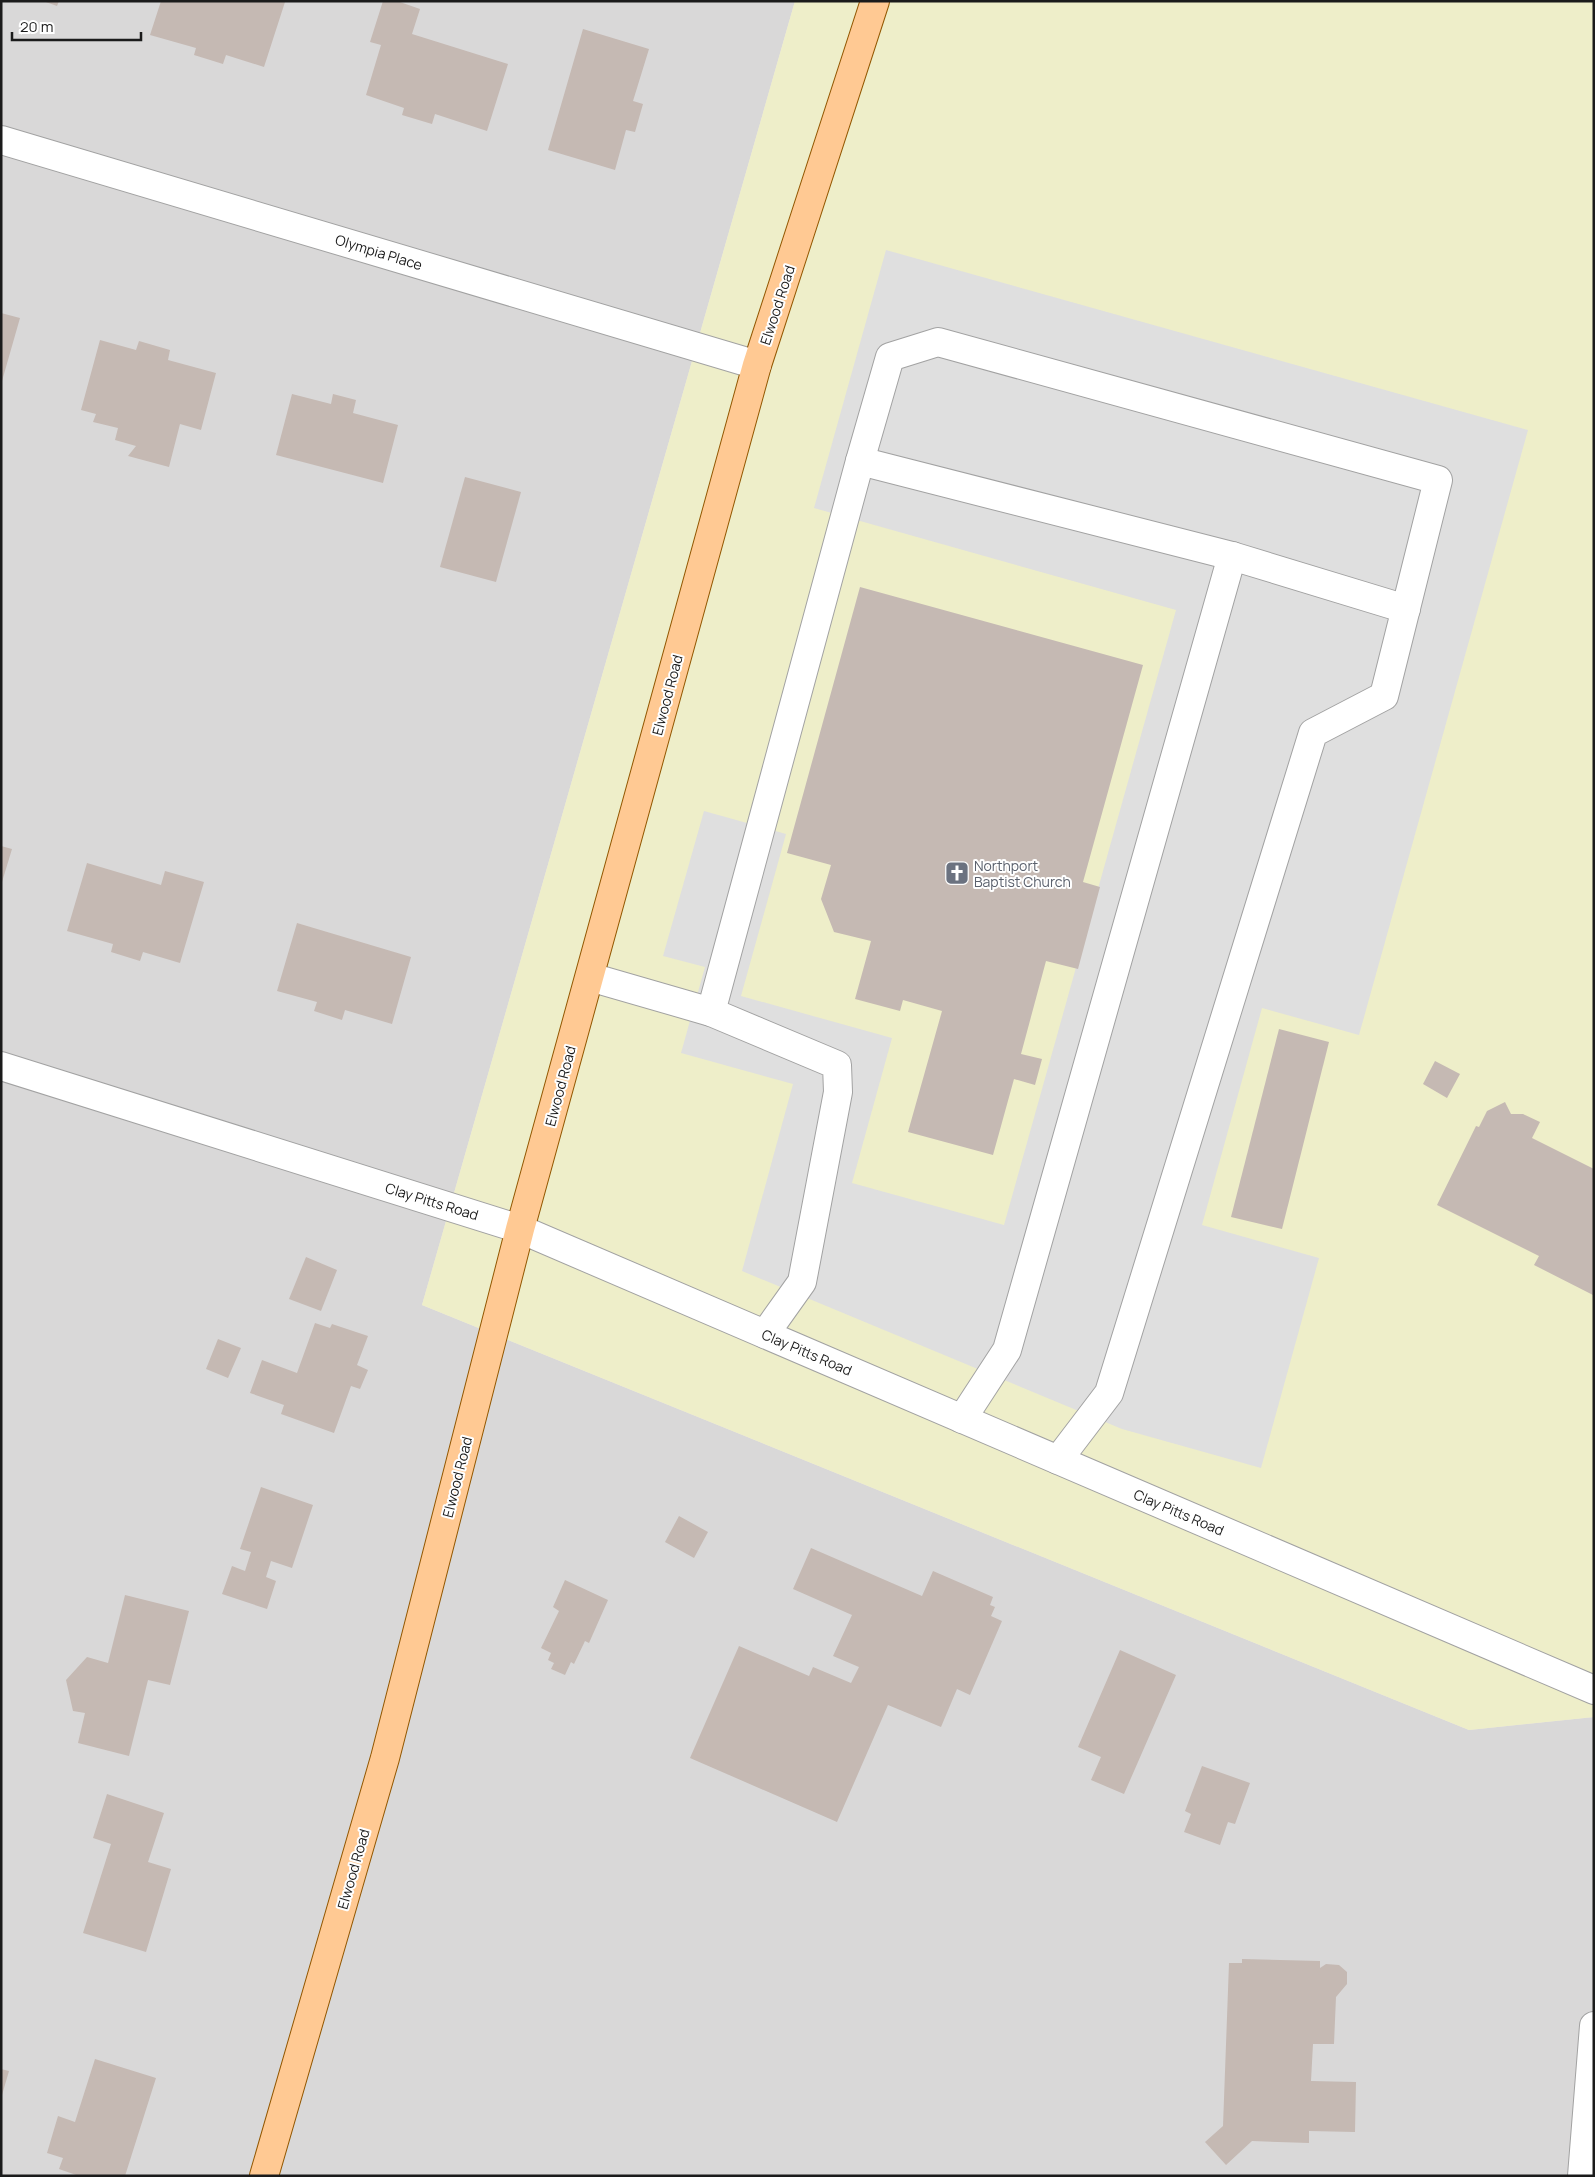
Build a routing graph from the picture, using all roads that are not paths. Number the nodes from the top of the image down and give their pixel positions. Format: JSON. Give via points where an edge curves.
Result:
{"nodes":[{"id":1,"x":875,"y":1,"type":"edge"},
{"id":2,"x":1,"y":140,"type":"edge"},
{"id":3,"x":758,"y":365,"type":"junction"},
{"id":4,"x":860,"y":461,"type":"junction"},
{"id":5,"x":1232,"y":556,"type":"junction"},
{"id":6,"x":1406,"y":609,"type":"junction"},
{"id":7,"x":590,"y":977,"type":"junction"},
{"id":8,"x":711,"y":1012,"type":"junction"},
{"id":9,"x":1,"y":1066,"type":"edge"},
{"id":10,"x":520,"y":1229,"type":"junction"},
{"id":11,"x":765,"y":1334,"type":"junction"},
{"id":12,"x":962,"y":1419,"type":"junction"},
{"id":13,"x":1058,"y":1460,"type":"junction"},
{"id":14,"x":1594,"y":1690,"type":"edge"},
{"id":15,"x":1594,"y":2026,"type":"edge"},
{"id":16,"x":264,"y":2176,"type":"edge"},
{"id":17,"x":1582,"y":2176,"type":"edge"}],
"edges":[{"from":1,"to":3,"type":"main road","name":"Elwood Road"},
{"from":2,"to":3,"type":"street","name":"Olympia Place"},
{"from":3,"to":7,"type":"main road","name":"Elwood Road"},
{"from":4,"to":5,"type":"street"},
{"from":4,"to":6,"type":"street","via":[[890,357],[938,342],[1438,480]]},
{"from":4,"to":8,"type":"street"},
{"from":5,"to":6,"type":"street"},
{"from":5,"to":12,"type":"street","via":[[1007,1350]]},
{"from":6,"to":13,"type":"street","via":[[1384,696],[1313,733],[1109,1393]]},
{"from":7,"to":8,"type":"street"},
{"from":7,"to":10,"type":"main road","name":"Elwood Road"},
{"from":8,"to":11,"type":"street","via":[[837,1065],[838,1092],[802,1282]]},
{"from":9,"to":10,"type":"street","name":"Clay Pitts Road"},
{"from":10,"to":11,"type":"street","name":"Clay Pitts Road"},
{"from":10,"to":16,"type":"main road","name":"Elwood Road","via":[[384,1758]]},
{"from":11,"to":12,"type":"street","name":"Clay Pitts Road"},
{"from":12,"to":13,"type":"street","name":"Clay Pitts Road"},
{"from":13,"to":14,"type":"street","name":"Clay Pitts Road"},
{"from":15,"to":17,"type":"street"}]}
